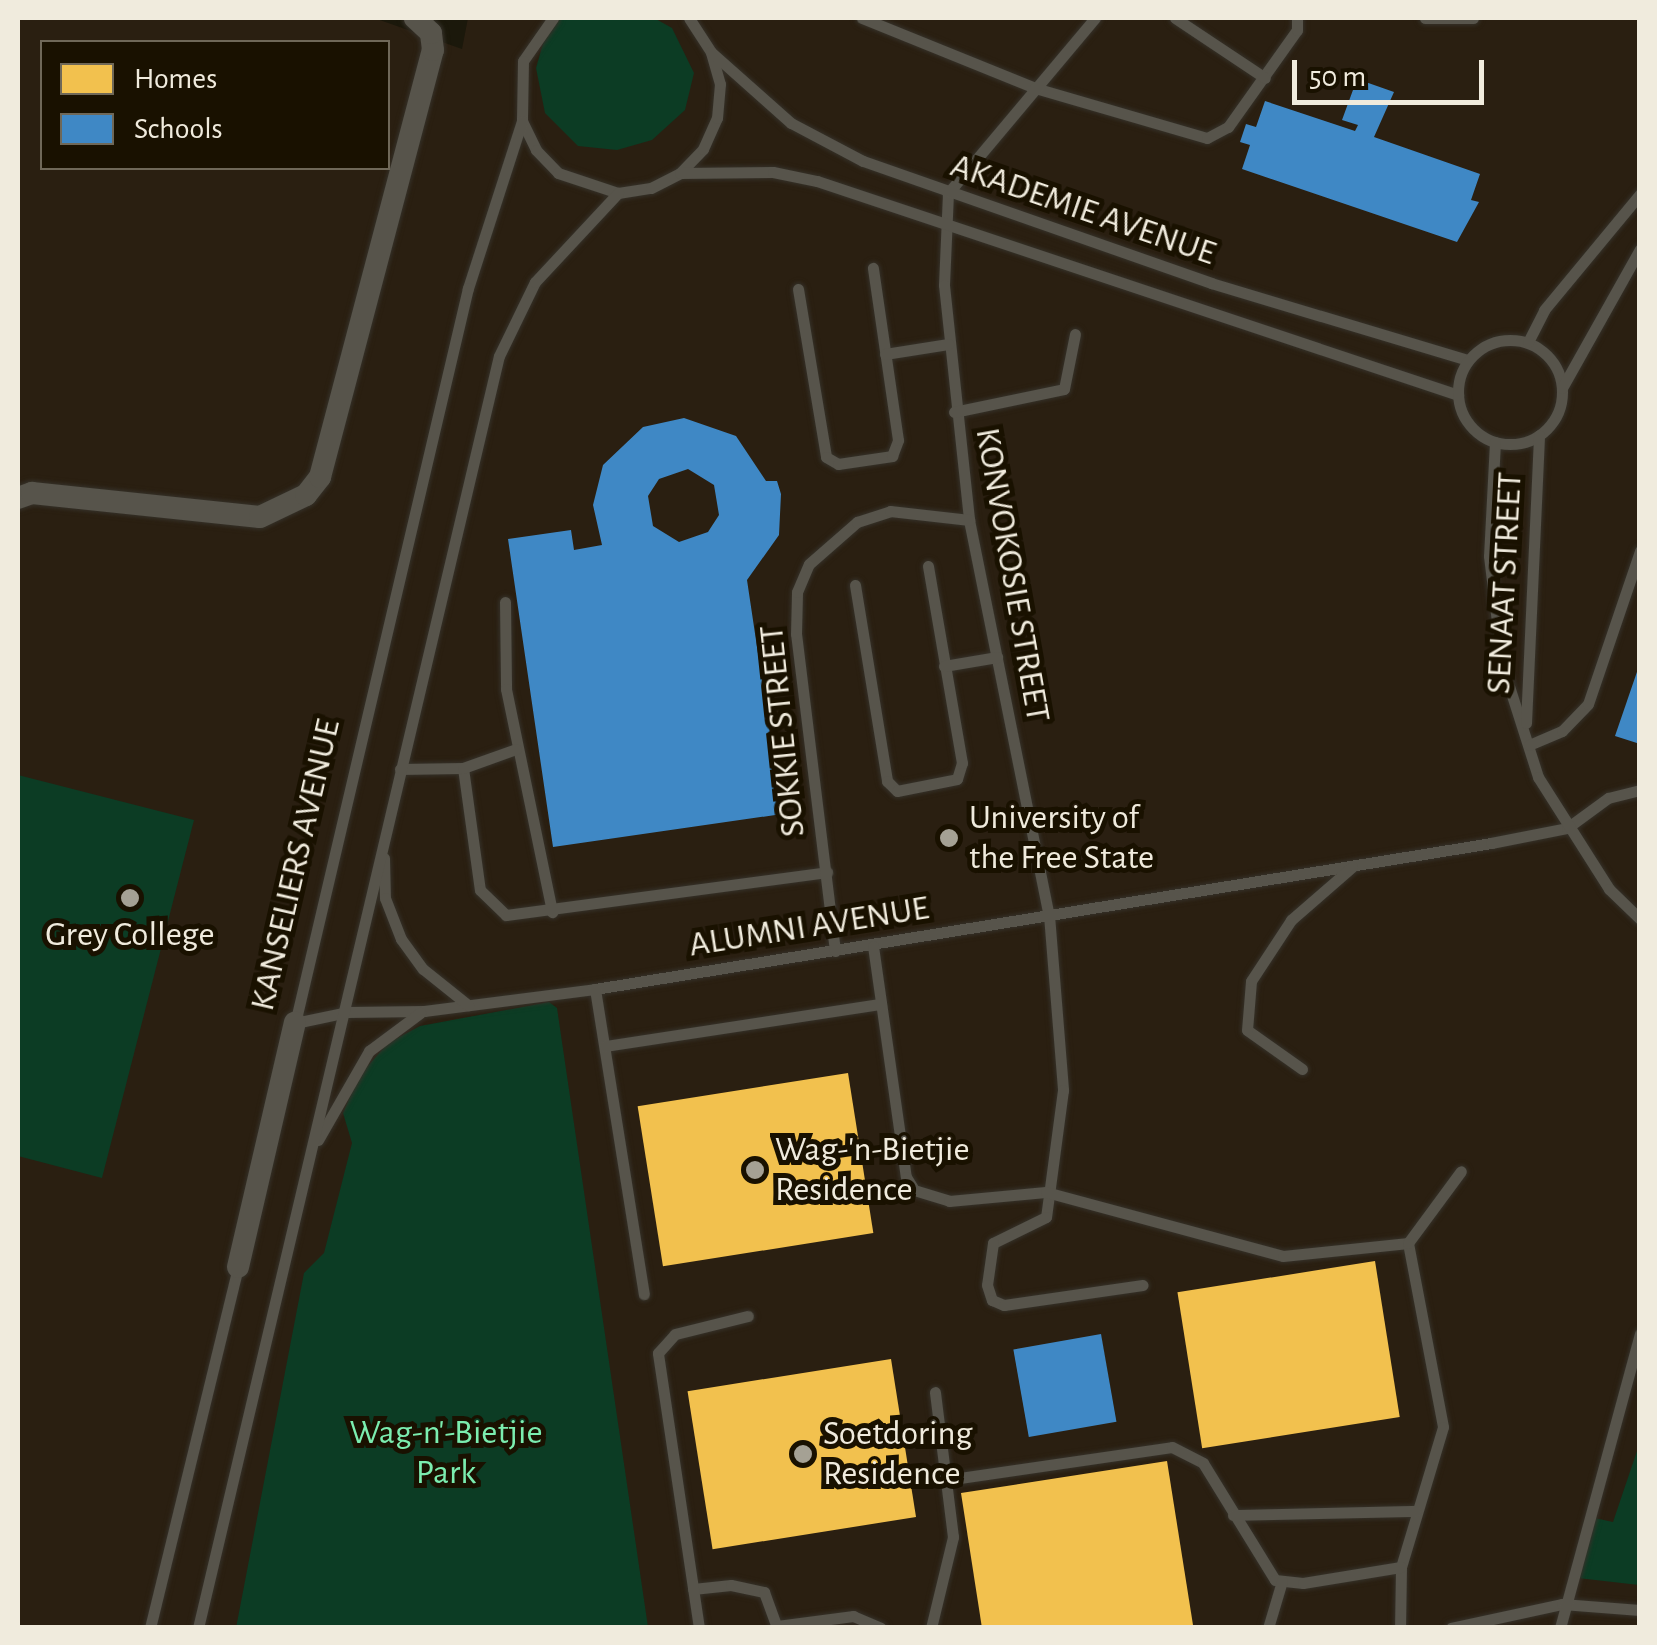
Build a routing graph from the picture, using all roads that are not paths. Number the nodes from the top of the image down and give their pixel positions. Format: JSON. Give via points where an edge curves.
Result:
{"nodes":[{"id":1,"x":540,"y":18,"type":"edge"},
{"id":2,"x":552,"y":18,"type":"edge"},
{"id":3,"x":862,"y":18,"type":"edge"},
{"id":4,"x":1094,"y":18,"type":"edge"},
{"id":5,"x":1175,"y":18,"type":"edge"},
{"id":6,"x":1297,"y":18,"type":"edge"},
{"id":7,"x":1425,"y":18,"type":"edge"},
{"id":8,"x":1473,"y":18,"type":"edge"},
{"id":9,"x":689,"y":19,"type":"edge"},
{"id":10,"x":426,"y":23,"type":"edge"},
{"id":11,"x":537,"y":34,"type":"junction"},
{"id":12,"x":711,"y":52,"type":"junction"},
{"id":13,"x":1265,"y":78,"type":"junction"},
{"id":14,"x":1035,"y":88,"type":"junction"},
{"id":15,"x":522,"y":121,"type":"junction"},
{"id":16,"x":680,"y":173,"type":"junction"},
{"id":17,"x":948,"y":192,"type":"junction"},
{"id":18,"x":618,"y":194,"type":"junction"},
{"id":19,"x":1640,"y":194,"type":"edge"},
{"id":20,"x":944,"y":227,"type":"junction"},
{"id":21,"x":1640,"y":249,"type":"edge"},
{"id":22,"x":873,"y":268,"type":"dead end"},
{"id":23,"x":798,"y":289,"type":"dead end"},
{"id":24,"x":1075,"y":334,"type":"dead end"},
{"id":25,"x":1528,"y":342,"type":"junction"},
{"id":26,"x":948,"y":344,"type":"junction"},
{"id":27,"x":884,"y":354,"type":"junction"},
{"id":28,"x":1468,"y":360,"type":"junction"},
{"id":29,"x":1562,"y":388,"type":"junction"},
{"id":30,"x":1458,"y":396,"type":"junction"},
{"id":31,"x":954,"y":412,"type":"junction"},
{"id":32,"x":1539,"y":436,"type":"junction"},
{"id":33,"x":1495,"y":442,"type":"junction"},
{"id":34,"x":18,"y":498,"type":"edge"},
{"id":35,"x":970,"y":520,"type":"junction"},
{"id":36,"x":1640,"y":550,"type":"edge"},
{"id":37,"x":928,"y":566,"type":"dead end"},
{"id":38,"x":855,"y":585,"type":"dead end"},
{"id":39,"x":1640,"y":591,"type":"edge"},
{"id":40,"x":505,"y":602,"type":"dead end"},
{"id":41,"x":1623,"y":608,"type":"junction"},
{"id":42,"x":997,"y":657,"type":"junction"},
{"id":43,"x":944,"y":666,"type":"junction"},
{"id":44,"x":1527,"y":739,"type":"junction"},
{"id":45,"x":516,"y":749,"type":"junction"},
{"id":46,"x":463,"y":768,"type":"junction"},
{"id":47,"x":400,"y":770,"type":"junction"},
{"id":48,"x":1640,"y":790,"type":"edge"},
{"id":49,"x":1567,"y":828,"type":"junction"},
{"id":50,"x":384,"y":839,"type":"junction"},
{"id":51,"x":1355,"y":865,"type":"junction"},
{"id":52,"x":827,"y":872,"type":"junction"},
{"id":53,"x":552,"y":912,"type":"junction"},
{"id":54,"x":1049,"y":914,"type":"junction"},
{"id":55,"x":1640,"y":919,"type":"edge"},
{"id":56,"x":872,"y":946,"type":"junction"},
{"id":57,"x":835,"y":952,"type":"junction"},
{"id":58,"x":595,"y":989,"type":"junction"},
{"id":59,"x":881,"y":1004,"type":"junction"},
{"id":60,"x":468,"y":1005,"type":"junction"},
{"id":61,"x":424,"y":1011,"type":"junction"},
{"id":62,"x":347,"y":1012,"type":"junction"},
{"id":63,"x":295,"y":1023,"type":"junction"},
{"id":64,"x":604,"y":1046,"type":"junction"},
{"id":65,"x":1302,"y":1069,"type":"dead end"},
{"id":66,"x":308,"y":1159,"type":"junction"},
{"id":67,"x":1461,"y":1171,"type":"dead end"},
{"id":68,"x":1046,"y":1192,"type":"junction"},
{"id":69,"x":1408,"y":1243,"type":"junction"},
{"id":70,"x":238,"y":1267,"type":"joint"},
{"id":71,"x":1143,"y":1285,"type":"dead end"},
{"id":72,"x":644,"y":1294,"type":"dead end"},
{"id":73,"x":748,"y":1316,"type":"dead end"},
{"id":74,"x":1640,"y":1334,"type":"edge"},
{"id":75,"x":934,"y":1392,"type":"dead end"},
{"id":76,"x":946,"y":1480,"type":"junction"},
{"id":77,"x":1416,"y":1512,"type":"junction"},
{"id":78,"x":1232,"y":1515,"type":"junction"},
{"id":79,"x":1400,"y":1567,"type":"junction"},
{"id":80,"x":1282,"y":1582,"type":"junction"},
{"id":81,"x":693,"y":1588,"type":"junction"},
{"id":82,"x":1562,"y":1604,"type":"junction"},
{"id":83,"x":1640,"y":1610,"type":"edge"},
{"id":84,"x":777,"y":1626,"type":"edge"},
{"id":85,"x":150,"y":1628,"type":"edge"},
{"id":86,"x":198,"y":1628,"type":"edge"},
{"id":87,"x":699,"y":1628,"type":"edge"},
{"id":88,"x":881,"y":1628,"type":"edge"},
{"id":89,"x":931,"y":1628,"type":"edge"},
{"id":90,"x":1268,"y":1628,"type":"edge"},
{"id":91,"x":1400,"y":1628,"type":"edge"},
{"id":92,"x":1451,"y":1628,"type":"edge"},
{"id":93,"x":1560,"y":1628,"type":"edge"}],
"edges":[{"from":1,"to":11,"type":"lane","name":"KANSELIERS AVENUE"},
{"from":2,"to":11,"type":"lane","name":"KANSELIERS AVENUE"},
{"from":3,"to":14,"type":"lane"},
{"from":4,"to":14,"type":"lane"},
{"from":5,"to":13,"type":"lane"},
{"from":6,"to":13,"type":"lane","via":[[1297,30]]},
{"from":7,"to":8,"type":"lane"},
{"from":9,"to":12,"type":"lane"},
{"from":10,"to":34,"type":"street","via":[[426,76],[320,476],[306,495],[260,518],[51,494]]},
{"from":11,"to":15,"type":"lane","name":"KANSELIERS AVENUE","via":[[518,91]]},
{"from":12,"to":16,"type":"lane","via":[[720,84],[717,118],[703,148]]},
{"from":12,"to":17,"type":"lane","name":"AKADEMIE AVENUE","via":[[791,124],[863,162]]},
{"from":13,"to":14,"type":"lane","via":[[1228,127],[1207,138]]},
{"from":14,"to":17,"type":"lane"},
{"from":15,"to":18,"type":"lane","via":[[558,173]]},
{"from":15,"to":63,"type":"lane","name":"KANSELIERS AVENUE","via":[[464,306]]},
{"from":16,"to":18,"type":"lane"},
{"from":16,"to":20,"type":"lane","name":"AKADEMIE AVENUE","via":[[788,175]]},
{"from":17,"to":20,"type":"lane","name":"KONVOKOSIE STREET"},
{"from":17,"to":28,"type":"lane","name":"AKADEMIE AVENUE","via":[[1211,283]]},
{"from":18,"to":47,"type":"lane","via":[[535,282],[515,314]]},
{"from":19,"to":25,"type":"lane","via":[[1544,310]]},
{"from":20,"to":26,"type":"lane","name":"KONVOKOSIE STREET"},
{"from":20,"to":30,"type":"lane","name":"AKADEMIE AVENUE"},
{"from":21,"to":29,"type":"lane","name":"SENAAT STREET"},
{"from":22,"to":27,"type":"lane"},
{"from":23,"to":27,"type":"lane","via":[[826,456],[838,464],[892,456],[898,440]]},
{"from":24,"to":31,"type":"lane","via":[[1064,389]]},
{"from":25,"to":28,"type":"lane","via":[[1495,341]]},
{"from":25,"to":29,"type":"lane","via":[[1548,356]]},
{"from":26,"to":27,"type":"lane"},
{"from":26,"to":31,"type":"lane","name":"KONVOKOSIE STREET"},
{"from":28,"to":30,"type":"lane"},
{"from":29,"to":32,"type":"lane","name":"SENAAT STREET","via":[[1557,415]]},
{"from":30,"to":33,"type":"lane","name":"SENAAT STREET","via":[[1469,425]]},
{"from":31,"to":35,"type":"lane","name":"KONVOKOSIE STREET"},
{"from":32,"to":33,"type":"lane","name":"SENAAT STREET"},
{"from":32,"to":44,"type":"lane","name":"SENAAT STREET"},
{"from":33,"to":44,"type":"lane","name":"SENAAT STREET","via":[[1492,609]]},
{"from":35,"to":42,"type":"lane","name":"KONVOKOSIE STREET"},
{"from":35,"to":52,"type":"lane","name":"SOKKIE STREET","via":[[890,511],[857,522],[810,564],[797,592],[796,634]]},
{"from":36,"to":41,"type":"lane"},
{"from":37,"to":43,"type":"lane"},
{"from":38,"to":43,"type":"lane","via":[[887,781],[897,791],[958,779],[962,762]]},
{"from":39,"to":41,"type":"lane"},
{"from":40,"to":45,"type":"lane","via":[[506,688]]},
{"from":41,"to":44,"type":"lane","via":[[1588,704],[1562,732]]},
{"from":42,"to":43,"type":"lane"},
{"from":42,"to":54,"type":"lane","name":"KONVOKOSIE STREET"},
{"from":44,"to":49,"type":"lane","name":"SENAAT STREET","via":[[1538,777]]},
{"from":45,"to":46,"type":"lane"},
{"from":45,"to":53,"type":"lane"},
{"from":46,"to":47,"type":"lane"},
{"from":46,"to":53,"type":"lane","via":[[480,890],[506,915]]},
{"from":47,"to":50,"type":"lane"},
{"from":48,"to":49,"type":"lane","via":[[1608,798]]},
{"from":49,"to":51,"type":"lane","name":"ALUMNI AVENUE"},
{"from":49,"to":55,"type":"lane","name":"SENAAT STREET"},
{"from":50,"to":60,"type":"lane","via":[[391,920],[422,968]]},
{"from":50,"to":62,"type":"lane"},
{"from":51,"to":54,"type":"lane","name":"ALUMNI AVENUE"},
{"from":51,"to":65,"type":"lane","via":[[1291,920],[1251,981],[1247,1030]]},
{"from":52,"to":53,"type":"lane"},
{"from":52,"to":57,"type":"lane","name":"SOKKIE STREET"},
{"from":54,"to":56,"type":"lane","name":"ALUMNI AVENUE"},
{"from":54,"to":68,"type":"lane","name":"KONVOKOSIE STREET","via":[[1064,1090]]},
{"from":56,"to":57,"type":"lane","name":"ALUMNI AVENUE"},
{"from":56,"to":59,"type":"lane"},
{"from":57,"to":58,"type":"lane","name":"ALUMNI AVENUE"},
{"from":58,"to":60,"type":"lane","name":"ALUMNI AVENUE"},
{"from":58,"to":64,"type":"lane"},
{"from":59,"to":64,"type":"lane"},
{"from":59,"to":68,"type":"lane","via":[[906,1176],[914,1190],[950,1201]]},
{"from":60,"to":61,"type":"lane","name":"ALUMNI AVENUE"},
{"from":61,"to":62,"type":"lane","name":"ALUMNI AVENUE"},
{"from":61,"to":66,"type":"lane","via":[[369,1051]]},
{"from":62,"to":63,"type":"lane","name":"ALUMNI AVENUE"},
{"from":62,"to":66,"type":"lane"},
{"from":63,"to":70,"type":"street","name":"KANSELIERS AVENUE"},
{"from":64,"to":72,"type":"lane"},
{"from":66,"to":86,"type":"lane"},
{"from":67,"to":69,"type":"lane"},
{"from":68,"to":69,"type":"lane","via":[[1258,1253],[1302,1256]]},
{"from":68,"to":71,"type":"lane","name":"KONVOKOSIE STREET","via":[[1041,1224],[987,1250],[992,1300],[1004,1304]]},
{"from":69,"to":77,"type":"lane","via":[[1443,1428]]},
{"from":70,"to":85,"type":"lane","name":"KANSELIERS AVENUE"},
{"from":73,"to":81,"type":"lane","via":[[675,1334],[658,1353]]},
{"from":74,"to":82,"type":"lane"},
{"from":75,"to":76,"type":"lane"},
{"from":76,"to":78,"type":"lane","via":[[1172,1448],[1203,1464]]},
{"from":76,"to":89,"type":"lane","via":[[952,1553]]},
{"from":77,"to":78,"type":"lane"},
{"from":77,"to":79,"type":"lane"},
{"from":78,"to":80,"type":"lane","via":[[1266,1571]]},
{"from":79,"to":80,"type":"lane"},
{"from":79,"to":91,"type":"lane"},
{"from":80,"to":90,"type":"lane"},
{"from":81,"to":84,"type":"lane","via":[[731,1585],[764,1592]]},
{"from":81,"to":87,"type":"lane"},
{"from":82,"to":83,"type":"lane"},
{"from":82,"to":92,"type":"lane"},
{"from":82,"to":93,"type":"lane"},
{"from":84,"to":88,"type":"lane","via":[[852,1616]]}]}
